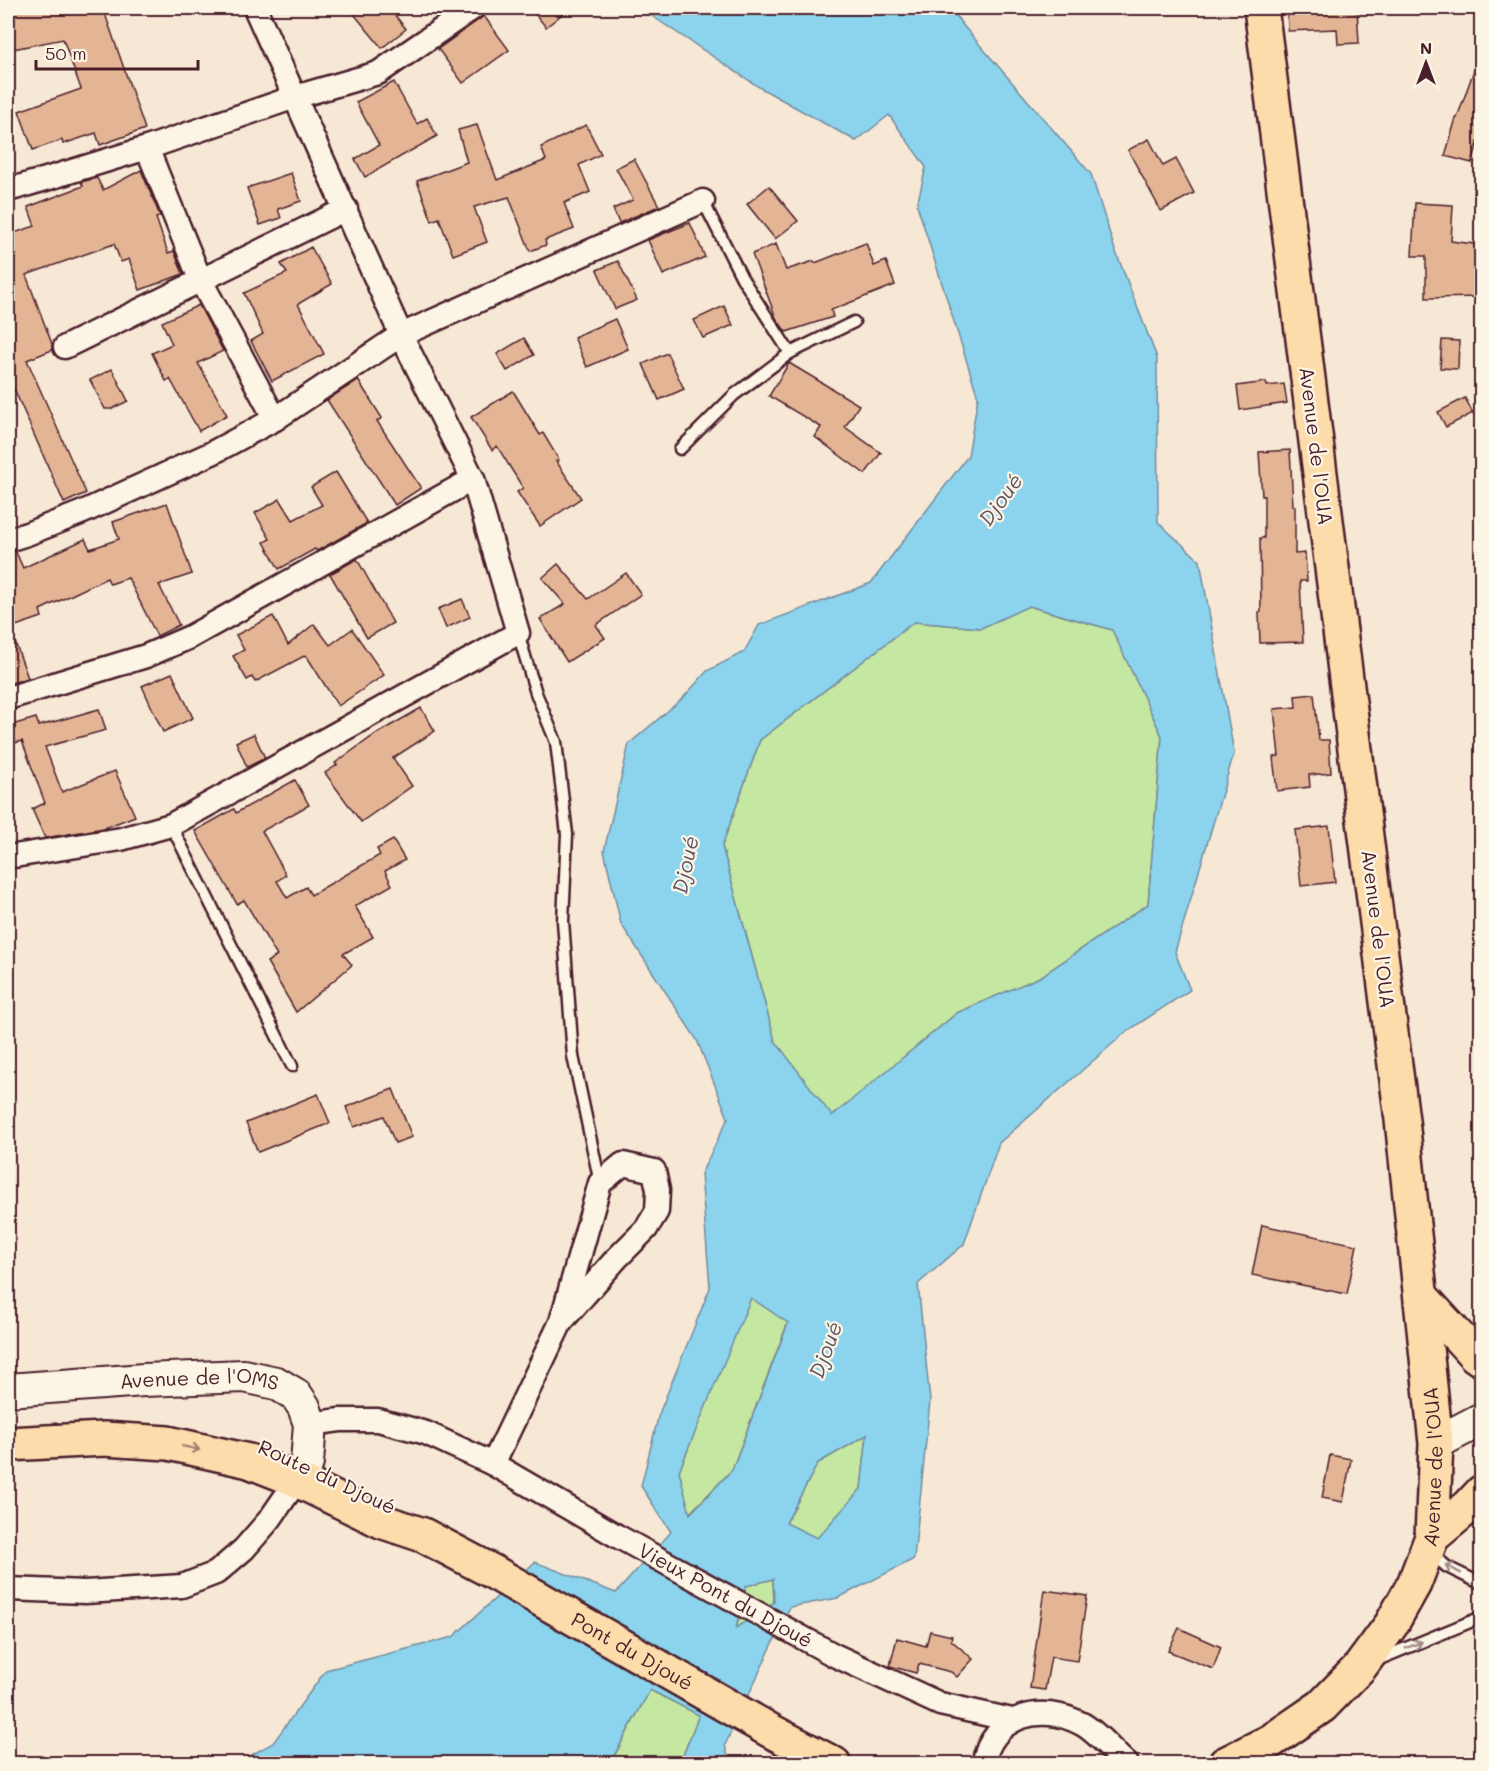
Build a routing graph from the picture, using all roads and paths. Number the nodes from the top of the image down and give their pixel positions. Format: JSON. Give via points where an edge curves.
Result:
{"nodes":[{"id":1,"x":255,"y":8,"type":"edge"},
{"id":2,"x":473,"y":8,"type":"edge"},
{"id":3,"x":1261,"y":8,"type":"edge"},
{"id":4,"x":295,"y":97,"type":"junction"},
{"id":5,"x":147,"y":148,"type":"junction"},
{"id":6,"x":8,"y":190,"type":"edge"},
{"id":7,"x":703,"y":201,"type":"joint"},
{"id":8,"x":346,"y":209,"type":"junction"},
{"id":9,"x":200,"y":279,"type":"junction"},
{"id":10,"x":854,"y":322,"type":"dead end"},
{"id":11,"x":401,"y":335,"type":"junction"},
{"id":12,"x":65,"y":346,"type":"dead end"},
{"id":13,"x":790,"y":353,"type":"junction"},
{"id":14,"x":275,"y":419,"type":"junction"},
{"id":15,"x":680,"y":449,"type":"dead end"},
{"id":16,"x":473,"y":479,"type":"junction"},
{"id":17,"x":8,"y":540,"type":"edge"},
{"id":18,"x":518,"y":633,"type":"junction"},
{"id":19,"x":8,"y":698,"type":"edge"},
{"id":20,"x":171,"y":825,"type":"junction"},
{"id":21,"x":8,"y":857,"type":"edge"},
{"id":22,"x":292,"y":1066,"type":"dead end"},
{"id":23,"x":600,"y":1183,"type":"junction"},
{"id":24,"x":1422,"y":1298,"type":"junction"},
{"id":25,"x":561,"y":1322,"type":"junction"},
{"id":26,"x":1482,"y":1360,"type":"edge"},
{"id":27,"x":8,"y":1390,"type":"edge"},
{"id":28,"x":1482,"y":1419,"type":"edge"},
{"id":29,"x":8,"y":1424,"type":"edge"},
{"id":30,"x":310,"y":1424,"type":"junction"},
{"id":31,"x":1437,"y":1443,"type":"junction"},
{"id":32,"x":8,"y":1444,"type":"edge"},
{"id":33,"x":493,"y":1464,"type":"junction"},
{"id":34,"x":302,"y":1471,"type":"junction"},
{"id":35,"x":1482,"y":1492,"type":"edge"},
{"id":36,"x":1429,"y":1543,"type":"junction"},
{"id":37,"x":494,"y":1572,"type":"joint"},
{"id":38,"x":1482,"y":1584,"type":"edge"},
{"id":39,"x":8,"y":1589,"type":"edge"},
{"id":40,"x":1482,"y":1617,"type":"edge"},
{"id":41,"x":1360,"y":1667,"type":"junction"},
{"id":42,"x":1012,"y":1720,"type":"junction"},
{"id":43,"x":834,"y":1764,"type":"edge"},
{"id":44,"x":983,"y":1764,"type":"edge"},
{"id":45,"x":1127,"y":1764,"type":"edge"},
{"id":46,"x":1225,"y":1764,"type":"edge"}],
"edges":[{"from":1,"to":4,"type":"street"},
{"from":2,"to":4,"type":"street","via":[[378,73]]},
{"from":3,"to":24,"type":"main road","name":"Avenue de l'OUA"},
{"from":4,"to":5,"type":"street"},
{"from":4,"to":8,"type":"street"},
{"from":5,"to":6,"type":"street"},
{"from":5,"to":9,"type":"street"},
{"from":7,"to":11,"type":"street"},
{"from":7,"to":13,"type":"lane","via":[[742,278]]},
{"from":8,"to":9,"type":"street"},
{"from":8,"to":11,"type":"street"},
{"from":9,"to":12,"type":"street"},
{"from":9,"to":14,"type":"street"},
{"from":10,"to":13,"type":"lane"},
{"from":11,"to":14,"type":"street"},
{"from":11,"to":16,"type":"street"},
{"from":13,"to":15,"type":"lane","via":[[734,395]]},
{"from":14,"to":17,"type":"street","via":[[212,453],[82,512]]},
{"from":16,"to":18,"type":"street"},
{"from":16,"to":19,"type":"street","via":[[190,637],[146,656]]},
{"from":18,"to":20,"type":"street"},
{"from":18,"to":23,"type":"lane","via":[[556,742],[567,834],[563,921],[573,1056]]},
{"from":20,"to":21,"type":"street","via":[[121,839]]},
{"from":20,"to":22,"type":"lane"},
{"from":23,"to":25,"type":"street"},
{"from":23,"to":25,"type":"street","via":[[623,1164],[654,1171],[657,1211],[646,1229]]},
{"from":24,"to":26,"type":"main road"},
{"from":24,"to":31,"type":"main road","name":"Avenue de l'OUA"},
{"from":25,"to":33,"type":"street"},
{"from":27,"to":30,"type":"street","name":"Avenue de l'OMS","via":[[244,1377],[276,1383],[296,1395]]},
{"from":28,"to":31,"type":"street"},
{"from":29,"to":34,"type":"main road","name":"Route du Djoué","via":[[102,1419],[199,1426],[276,1449]]},
{"from":30,"to":33,"type":"street","name":"Vieux Pont du Djoué","via":[[378,1420],[426,1432]]},
{"from":30,"to":34,"type":"street","name":"Avenue de l'OMS"},
{"from":31,"to":36,"type":"main road","name":"Avenue de l'OUA"},
{"from":32,"to":34,"type":"main road","name":"Route du Djoué","one_way":true,"via":[[104,1439],[168,1443]]},
{"from":33,"to":42,"type":"street","name":"Vieux Pont du Djoué","via":[[834,1655],[940,1704]]},
{"from":34,"to":37,"type":"main road","name":"Route du Djoué","via":[[401,1510],[423,1535]]},
{"from":34,"to":39,"type":"street","via":[[270,1519],[216,1573],[182,1586],[85,1592]]},
{"from":35,"to":36,"type":"main road"},
{"from":38,"to":36,"type":"lane","one_way":true,"via":[[1447,1567]]},
{"from":36,"to":41,"type":"main road","name":"Avenue de l'OUA","via":[[1414,1584],[1391,1625]]},
{"from":37,"to":43,"type":"main road","name":"Pont du Djoué"},
{"from":41,"to":40,"type":"lane","one_way":true},
{"from":41,"to":46,"type":"main road","name":"Avenue de l'OUA","via":[[1323,1706],[1270,1741]]},
{"from":42,"to":44,"type":"street","via":[[994,1736]]},
{"from":42,"to":45,"type":"street","via":[[1035,1714],[1058,1715],[1083,1724]]}]}
